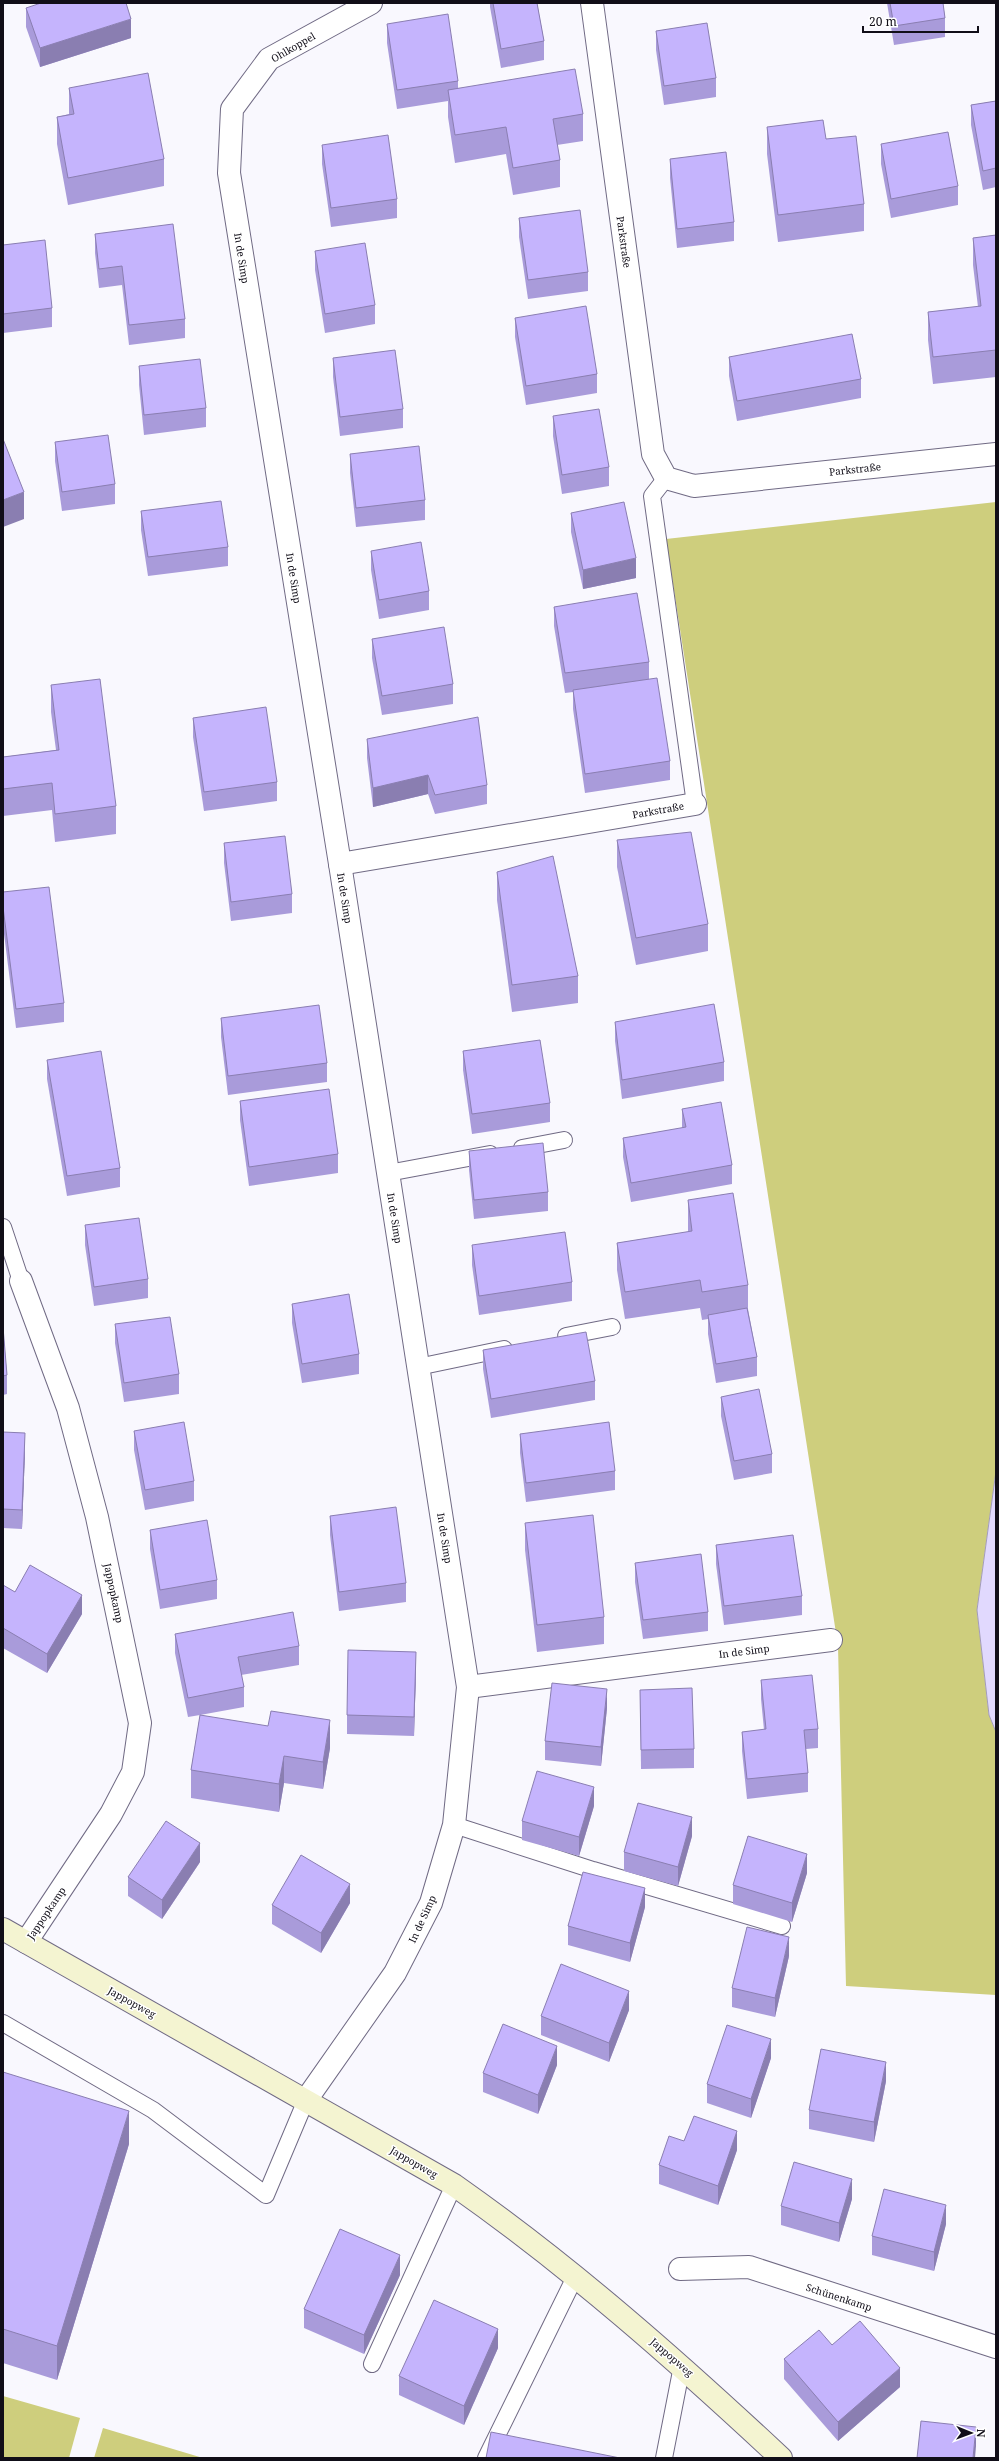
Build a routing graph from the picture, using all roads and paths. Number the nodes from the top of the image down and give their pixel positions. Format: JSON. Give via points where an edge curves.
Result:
{"nodes":[{"id":1,"x":371,"y":3,"type":"edge"},
{"id":2,"x":592,"y":3,"type":"edge"},
{"id":3,"x":232,"y":109,"type":"joint"},
{"id":4,"x":996,"y":454,"type":"edge"},
{"id":5,"x":666,"y":478,"type":"junction"},
{"id":6,"x":695,"y":804,"type":"joint"},
{"id":7,"x":340,"y":864,"type":"junction"},
{"id":8,"x":564,"y":1140,"type":"dead end"},
{"id":9,"x":388,"y":1173,"type":"junction"},
{"id":10,"x":3,"y":1227,"type":"edge"},
{"id":11,"x":21,"y":1281,"type":"joint"},
{"id":12,"x":612,"y":1327,"type":"dead end"},
{"id":13,"x":550,"y":1340,"type":"edge"},
{"id":14,"x":519,"y":1346,"type":"edge"},
{"id":15,"x":418,"y":1367,"type":"junction"},
{"id":16,"x":831,"y":1640,"type":"dead end"},
{"id":17,"x":468,"y":1687,"type":"junction"},
{"id":18,"x":454,"y":1825,"type":"junction"},
{"id":19,"x":782,"y":1926,"type":"dead end"},
{"id":20,"x":3,"y":1929,"type":"edge"},
{"id":21,"x":26,"y":1942,"type":"junction"},
{"id":22,"x":3,"y":2023,"type":"edge"},
{"id":23,"x":306,"y":2100,"type":"junction"},
{"id":24,"x":454,"y":2186,"type":"junction"},
{"id":25,"x":680,"y":2269,"type":"dead end"},
{"id":26,"x":576,"y":2275,"type":"junction"},
{"id":27,"x":996,"y":2347,"type":"edge"},
{"id":28,"x":372,"y":2364,"type":"dead end"},
{"id":29,"x":682,"y":2366,"type":"junction"},
{"id":30,"x":486,"y":2458,"type":"edge"},
{"id":31,"x":664,"y":2458,"type":"edge"},
{"id":32,"x":781,"y":2458,"type":"edge"}],
"edges":[{"from":1,"to":3,"type":"street","name":"Ohlkoppel","via":[[269,60]]},
{"from":2,"to":5,"type":"street","name":"Parkstraße","via":[[653,454]]},
{"from":3,"to":7,"type":"street","name":"In de Simp","via":[[229,173]]},
{"from":4,"to":5,"type":"street","name":"Parkstraße","via":[[694,486]]},
{"from":5,"to":6,"type":"lane","name":"Parkstraße","via":[[652,496]]},
{"from":6,"to":7,"type":"street","name":"Parkstraße"},
{"from":7,"to":9,"type":"street","name":"In de Simp"},
{"from":8,"to":9,"type":"lane"},
{"from":9,"to":15,"type":"street","name":"In de Simp"},
{"from":10,"to":11,"type":"lane","name":"Jappopkamp"},
{"from":11,"to":21,"type":"street","name":"Jappopkamp","via":[[72,1422],[97,1517],[140,1723],[133,1772],[126,1786],[111,1814]]},
{"from":12,"to":13,"type":"lane"},
{"from":14,"to":15,"type":"lane"},
{"from":15,"to":17,"type":"street","name":"In de Simp"},
{"from":16,"to":17,"type":"street","name":"In de Simp"},
{"from":17,"to":18,"type":"street","name":"In de Simp"},
{"from":18,"to":19,"type":"lane","via":[[593,1870]]},
{"from":18,"to":23,"type":"street","name":"In de Simp","via":[[431,1903],[395,1973]]},
{"from":20,"to":21,"type":"street","name":"Jappopweg"},
{"from":21,"to":23,"type":"street","name":"Jappopweg"},
{"from":22,"to":23,"type":"lane","via":[[153,2110],[266,2195]]},
{"from":23,"to":24,"type":"street","name":"Jappopweg"},
{"from":24,"to":26,"type":"street","name":"Jappopweg"},
{"from":24,"to":28,"type":"lane"},
{"from":25,"to":27,"type":"street","name":"Schünenkamp","via":[[749,2267]]},
{"from":26,"to":29,"type":"street","name":"Jappopweg"},
{"from":26,"to":30,"type":"lane"},
{"from":29,"to":31,"type":"lane"},
{"from":29,"to":32,"type":"street","name":"Jappopweg"}]}
